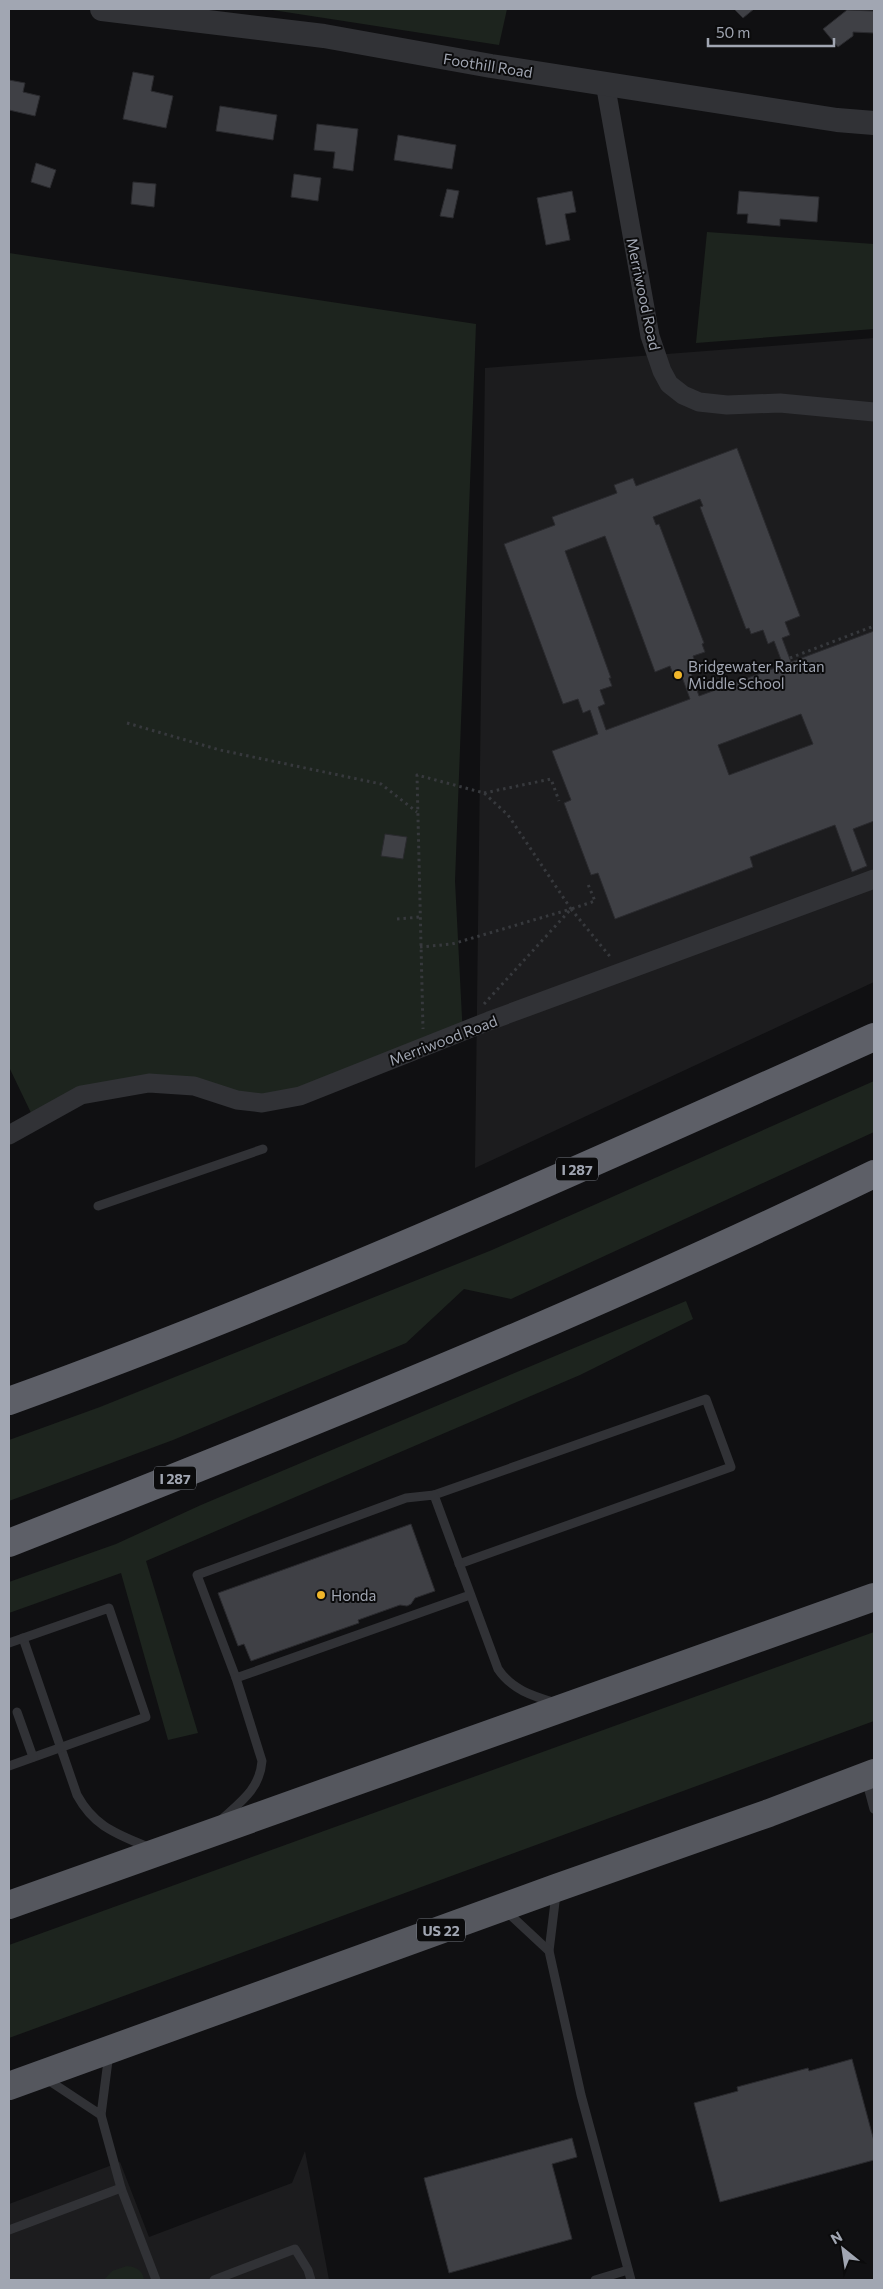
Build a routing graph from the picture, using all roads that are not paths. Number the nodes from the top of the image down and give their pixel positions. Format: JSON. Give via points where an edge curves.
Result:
{"nodes":[{"id":1,"x":102,"y":9,"type":"edge"},
{"id":2,"x":605,"y":83,"type":"junction"},
{"id":3,"x":874,"y":123,"type":"edge"},
{"id":4,"x":874,"y":412,"type":"edge"},
{"id":5,"x":874,"y":879,"type":"edge"},
{"id":6,"x":874,"y":1037,"type":"edge"},
{"id":7,"x":9,"y":1135,"type":"edge"},
{"id":8,"x":263,"y":1149,"type":"dead end"},
{"id":9,"x":874,"y":1174,"type":"edge"},
{"id":10,"x":98,"y":1206,"type":"dead end"},
{"id":11,"x":9,"y":1401,"type":"edge"},
{"id":12,"x":434,"y":1495,"type":"junction"},
{"id":13,"x":9,"y":1543,"type":"edge"},
{"id":14,"x":459,"y":1564,"type":"junction"},
{"id":15,"x":470,"y":1595,"type":"junction"},
{"id":16,"x":874,"y":1597,"type":"edge"},
{"id":17,"x":23,"y":1638,"type":"junction"},
{"id":18,"x":9,"y":1643,"type":"edge"},
{"id":19,"x":236,"y":1678,"type":"junction"},
{"id":20,"x":567,"y":1707,"type":"junction"},
{"id":21,"x":17,"y":1712,"type":"dead end"},
{"id":22,"x":60,"y":1748,"type":"junction"},
{"id":23,"x":33,"y":1757,"type":"junction"},
{"id":24,"x":9,"y":1766,"type":"edge"},
{"id":25,"x":870,"y":1775,"type":"edge"},
{"id":26,"x":874,"y":1809,"type":"edge"},
{"id":27,"x":200,"y":1837,"type":"junction"},
{"id":28,"x":160,"y":1852,"type":"junction"},
{"id":29,"x":556,"y":1888,"type":"junction"},
{"id":30,"x":9,"y":1906,"type":"edge"},
{"id":31,"x":502,"y":1907,"type":"junction"},
{"id":32,"x":549,"y":1951,"type":"junction"},
{"id":33,"x":109,"y":2051,"type":"junction"},
{"id":34,"x":40,"y":2076,"type":"junction"},
{"id":35,"x":9,"y":2086,"type":"edge"},
{"id":36,"x":101,"y":2115,"type":"junction"},
{"id":37,"x":121,"y":2188,"type":"junction"},
{"id":38,"x":9,"y":2230,"type":"edge"},
{"id":39,"x":628,"y":2270,"type":"junction"},
{"id":40,"x":156,"y":2280,"type":"edge"},
{"id":41,"x":214,"y":2280,"type":"edge"},
{"id":42,"x":311,"y":2280,"type":"edge"},
{"id":43,"x":595,"y":2280,"type":"edge"},
{"id":44,"x":630,"y":2280,"type":"edge"}],
"edges":[{"from":1,"to":2,"type":"street","name":"Foothill Road","via":[[324,36]]},
{"from":2,"to":3,"type":"street","name":"Foothill Road"},
{"from":2,"to":4,"type":"street","name":"Merriwood Road","via":[[650,336],[669,384],[699,402],[780,404]]},
{"from":5,"to":7,"type":"street","name":"Merriwood Road","via":[[489,1021],[300,1096],[262,1103],[237,1100],[194,1086],[150,1083],[81,1095]]},
{"from":6,"to":11,"type":"highway","number":"I 287","via":[[509,1199],[279,1296]]},
{"from":8,"to":10,"type":"lane"},
{"from":9,"to":13,"type":"highway","number":"I 287","via":[[691,1260],[341,1412]]},
{"from":12,"to":14,"type":"lane"},
{"from":12,"to":14,"type":"lane","via":[[706,1399],[731,1467]]},
{"from":12,"to":19,"type":"lane","via":[[406,1498],[197,1574]]},
{"from":14,"to":15,"type":"lane"},
{"from":15,"to":19,"type":"lane"},
{"from":15,"to":20,"type":"lane","via":[[504,1678],[529,1695]]},
{"from":16,"to":20,"type":"highway"},
{"from":17,"to":18,"type":"lane"},
{"from":17,"to":22,"type":"lane"},
{"from":17,"to":22,"type":"lane","via":[[109,1608],[146,1717]]},
{"from":19,"to":27,"type":"lane","via":[[262,1761],[261,1774],[247,1798]]},
{"from":20,"to":27,"type":"highway"},
{"from":21,"to":23,"type":"lane"},
{"from":22,"to":23,"type":"lane"},
{"from":22,"to":28,"type":"lane","via":[[77,1795],[91,1817],[97,1823]]},
{"from":23,"to":24,"type":"lane"},
{"from":25,"to":26,"type":"lane"},
{"from":25,"to":29,"type":"highway","number":"US 22"},
{"from":27,"to":28,"type":"highway"},
{"from":28,"to":30,"type":"highway"},
{"from":29,"to":31,"type":"highway","number":"US 22"},
{"from":29,"to":32,"type":"lane"},
{"from":31,"to":32,"type":"lane"},
{"from":31,"to":33,"type":"highway","number":"US 22"},
{"from":32,"to":39,"type":"lane","via":[[581,2095]]},
{"from":33,"to":34,"type":"highway","number":"US 22"},
{"from":33,"to":36,"type":"lane"},
{"from":34,"to":35,"type":"highway","number":"US 22"},
{"from":34,"to":36,"type":"lane"},
{"from":36,"to":37,"type":"lane"},
{"from":37,"to":38,"type":"lane"},
{"from":37,"to":40,"type":"lane"},
{"from":39,"to":43,"type":"lane"},
{"from":39,"to":44,"type":"lane"},
{"from":41,"to":42,"type":"lane","via":[[294,2249]]}]}
